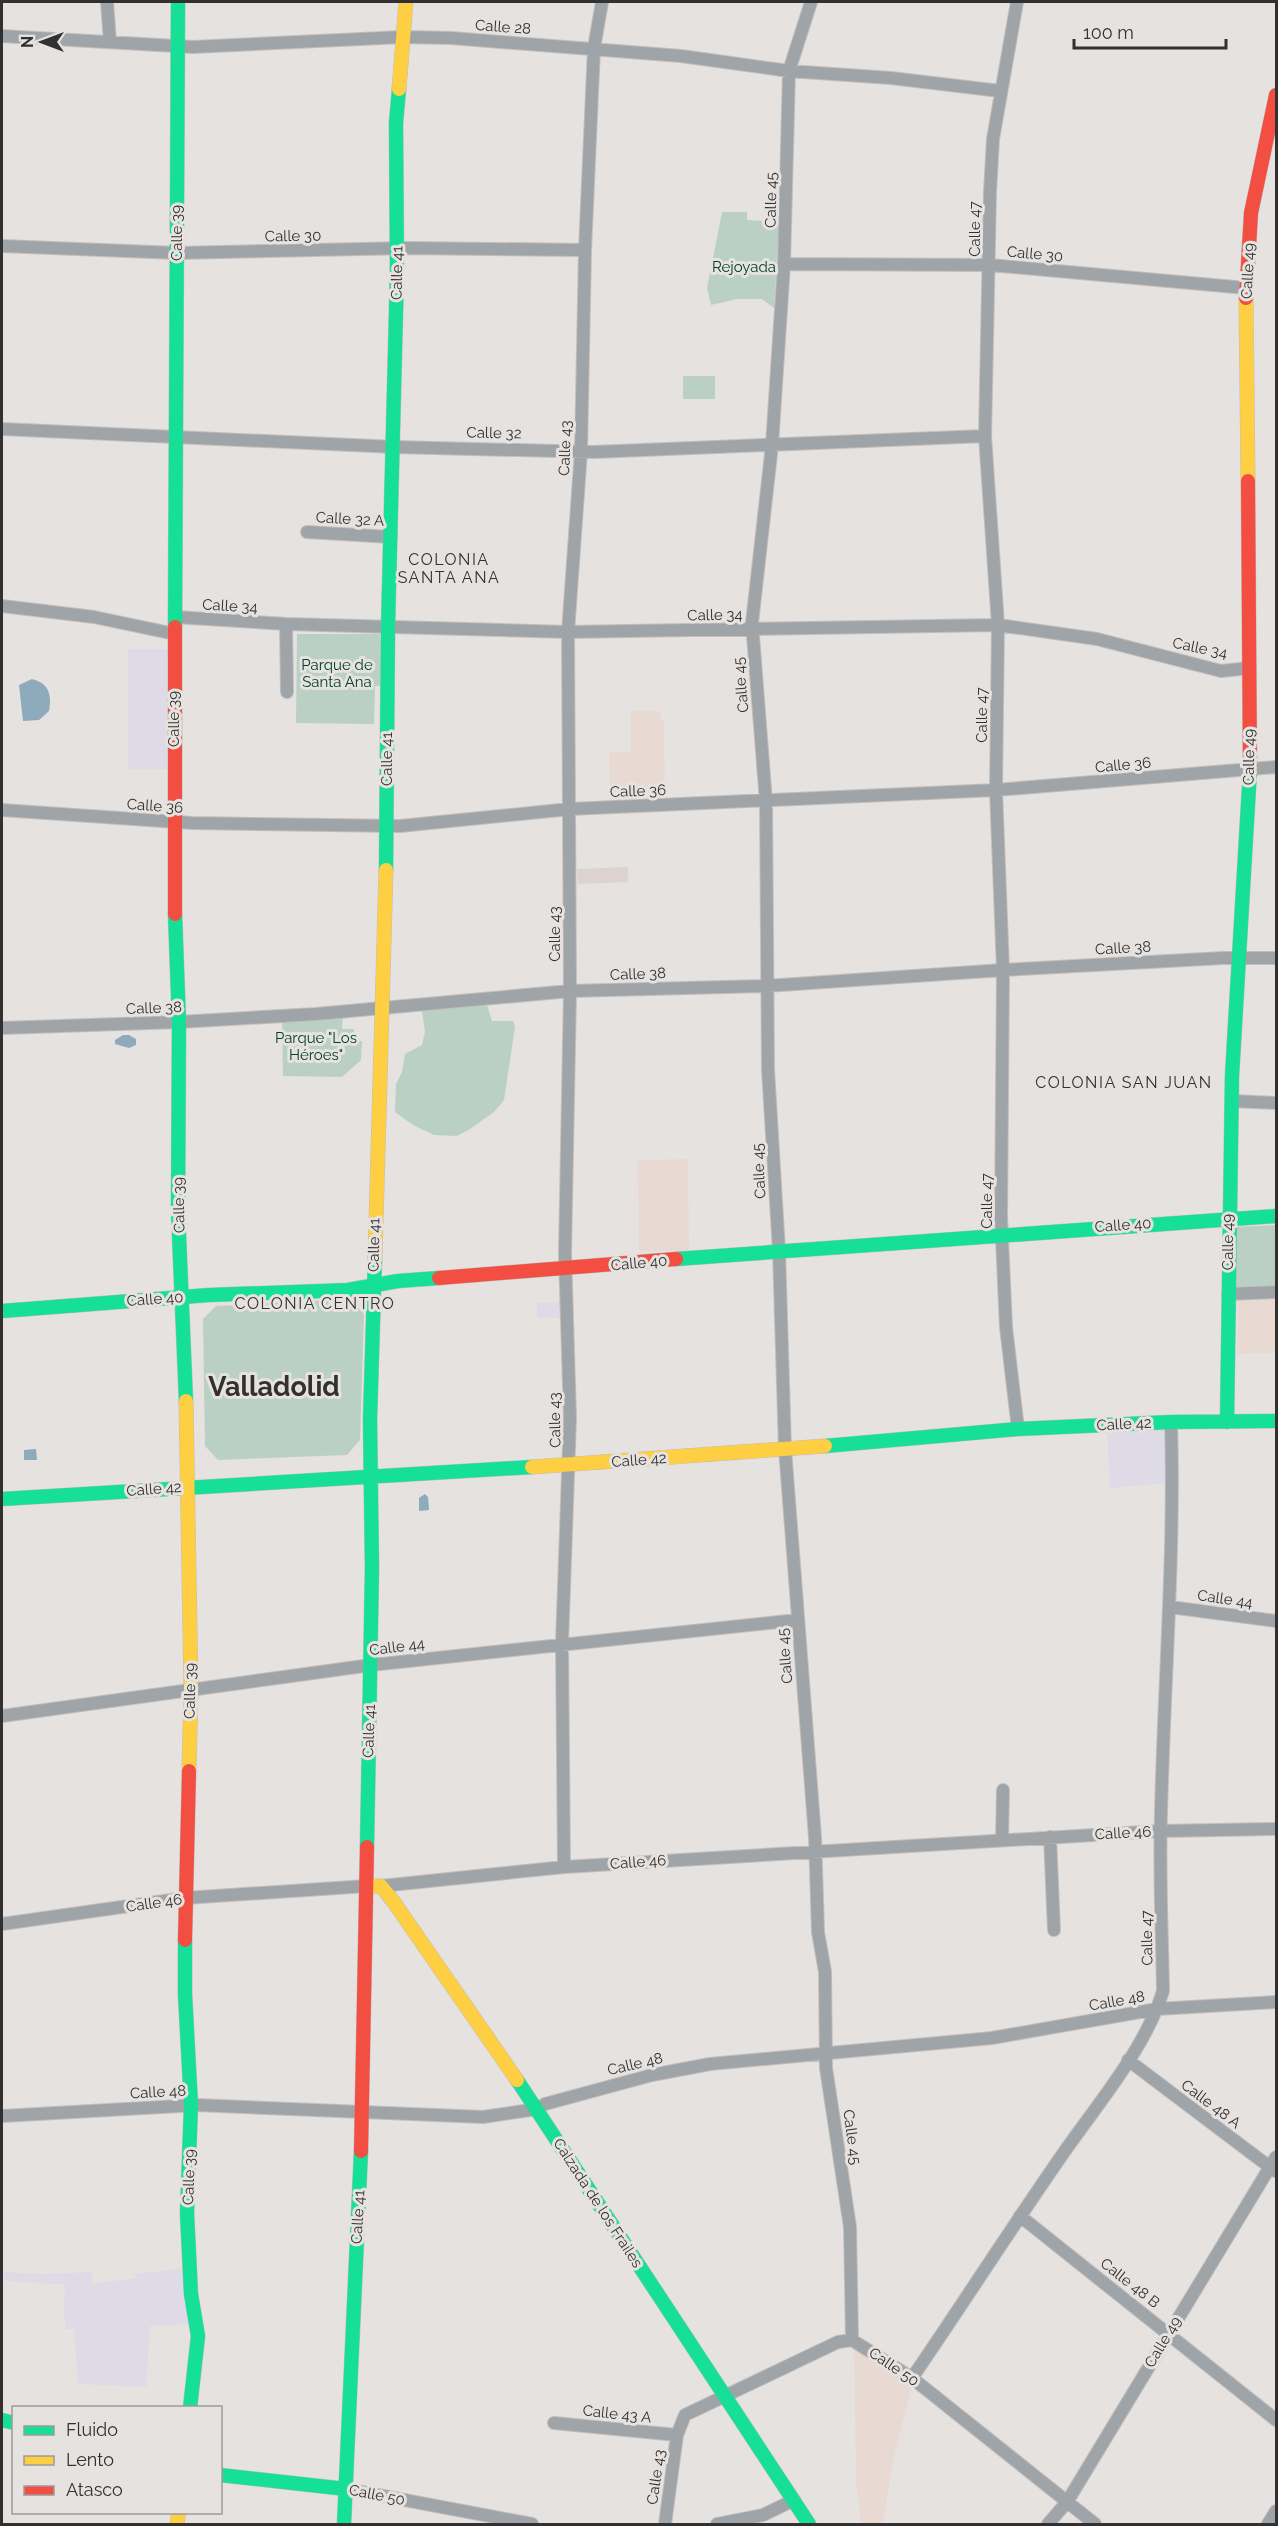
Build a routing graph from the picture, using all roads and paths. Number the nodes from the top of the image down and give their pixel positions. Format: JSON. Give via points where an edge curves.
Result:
{"nodes":[{"id":1,"x":107,"y":2,"type":"edge"},
{"id":2,"x":178,"y":2,"type":"edge"},
{"id":3,"x":406,"y":2,"type":"edge"},
{"id":4,"x":602,"y":2,"type":"edge"},
{"id":5,"x":811,"y":2,"type":"edge"},
{"id":6,"x":1017,"y":2,"type":"edge"},
{"id":7,"x":2,"y":36,"type":"edge"},
{"id":8,"x":403,"y":37,"type":"junction"},
{"id":9,"x":110,"y":42,"type":"junction"},
{"id":10,"x":177,"y":46,"type":"junction"},
{"id":11,"x":594,"y":48,"type":"junction"},
{"id":12,"x":789,"y":71,"type":"junction"},
{"id":13,"x":1000,"y":91,"type":"junction"},
{"id":14,"x":1276,"y":94,"type":"edge"},
{"id":15,"x":2,"y":246,"type":"edge"},
{"id":16,"x":397,"y":249,"type":"junction"},
{"id":17,"x":585,"y":250,"type":"junction"},
{"id":18,"x":177,"y":253,"type":"junction"},
{"id":19,"x":784,"y":264,"type":"junction"},
{"id":20,"x":990,"y":265,"type":"junction"},
{"id":21,"x":1246,"y":288,"type":"junction"},
{"id":22,"x":2,"y":429,"type":"edge"},
{"id":23,"x":985,"y":436,"type":"junction"},
{"id":24,"x":177,"y":437,"type":"junction"},
{"id":25,"x":772,"y":445,"type":"junction"},
{"id":26,"x":394,"y":447,"type":"junction"},
{"id":27,"x":581,"y":451,"type":"junction"},
{"id":28,"x":307,"y":532,"type":"dead end"},
{"id":29,"x":391,"y":537,"type":"junction"},
{"id":30,"x":2,"y":606,"type":"edge"},
{"id":31,"x":175,"y":617,"type":"junction"},
{"id":32,"x":286,"y":624,"type":"junction"},
{"id":33,"x":998,"y":625,"type":"junction"},
{"id":34,"x":388,"y":627,"type":"junction"},
{"id":35,"x":753,"y":630,"type":"junction"},
{"id":36,"x":568,"y":632,"type":"junction"},
{"id":37,"x":175,"y":634,"type":"junction"},
{"id":38,"x":1250,"y":668,"type":"junction"},
{"id":39,"x":287,"y":692,"type":"dead end"},
{"id":40,"x":1276,"y":767,"type":"edge"},
{"id":41,"x":1250,"y":769,"type":"junction"},
{"id":42,"x":996,"y":790,"type":"junction"},
{"id":43,"x":766,"y":802,"type":"junction"},
{"id":44,"x":570,"y":809,"type":"junction"},
{"id":45,"x":2,"y":810,"type":"edge"},
{"id":46,"x":175,"y":822,"type":"junction"},
{"id":47,"x":387,"y":826,"type":"junction"},
{"id":48,"x":1240,"y":958,"type":"junction"},
{"id":49,"x":1276,"y":958,"type":"edge"},
{"id":50,"x":1003,"y":970,"type":"junction"},
{"id":51,"x":766,"y":986,"type":"junction"},
{"id":52,"x":570,"y":991,"type":"junction"},
{"id":53,"x":383,"y":1009,"type":"junction"},
{"id":54,"x":179,"y":1022,"type":"junction"},
{"id":55,"x":2,"y":1028,"type":"edge"},
{"id":56,"x":1232,"y":1101,"type":"junction"},
{"id":57,"x":1276,"y":1103,"type":"edge"},
{"id":58,"x":1276,"y":1216,"type":"edge"},
{"id":59,"x":1228,"y":1218,"type":"junction"},
{"id":60,"x":1002,"y":1234,"type":"junction"},
{"id":61,"x":779,"y":1251,"type":"junction"},
{"id":62,"x":566,"y":1269,"type":"junction"},
{"id":63,"x":374,"y":1285,"type":"junction"},
{"id":64,"x":1276,"y":1292,"type":"edge"},
{"id":65,"x":1228,"y":1294,"type":"junction"},
{"id":66,"x":183,"y":1297,"type":"junction"},
{"id":67,"x":2,"y":1311,"type":"edge"},
{"id":68,"x":1276,"y":1421,"type":"edge"},
{"id":69,"x":1171,"y":1422,"type":"junction"},
{"id":70,"x":1227,"y":1422,"type":"junction"},
{"id":71,"x":1018,"y":1429,"type":"junction"},
{"id":72,"x":784,"y":1449,"type":"junction"},
{"id":73,"x":570,"y":1465,"type":"junction"},
{"id":74,"x":370,"y":1476,"type":"junction"},
{"id":75,"x":188,"y":1487,"type":"junction"},
{"id":76,"x":2,"y":1499,"type":"edge"},
{"id":77,"x":1170,"y":1607,"type":"junction"},
{"id":78,"x":798,"y":1620,"type":"junction"},
{"id":79,"x":1276,"y":1621,"type":"edge"},
{"id":80,"x":562,"y":1644,"type":"junction"},
{"id":81,"x":371,"y":1665,"type":"junction"},
{"id":82,"x":191,"y":1688,"type":"junction"},
{"id":83,"x":2,"y":1716,"type":"edge"},
{"id":84,"x":1003,"y":1790,"type":"dead end"},
{"id":85,"x":1276,"y":1829,"type":"edge"},
{"id":86,"x":1160,"y":1831,"type":"junction"},
{"id":87,"x":1050,"y":1837,"type":"junction"},
{"id":88,"x":1002,"y":1840,"type":"junction"},
{"id":89,"x":815,"y":1851,"type":"junction"},
{"id":90,"x":564,"y":1867,"type":"junction"},
{"id":91,"x":374,"y":1886,"type":"junction"},
{"id":92,"x":185,"y":1898,"type":"junction"},
{"id":93,"x":2,"y":1924,"type":"edge"},
{"id":94,"x":1054,"y":1930,"type":"dead end"},
{"id":95,"x":1276,"y":2002,"type":"edge"},
{"id":96,"x":1157,"y":2009,"type":"junction"},
{"id":97,"x":826,"y":2055,"type":"junction"},
{"id":98,"x":1128,"y":2060,"type":"junction"},
{"id":99,"x":191,"y":2105,"type":"junction"},
{"id":100,"x":537,"y":2109,"type":"junction"},
{"id":101,"x":363,"y":2112,"type":"junction"},
{"id":102,"x":2,"y":2116,"type":"edge"},
{"id":103,"x":1274,"y":2166,"type":"edge"},
{"id":104,"x":1020,"y":2216,"type":"junction"},
{"id":105,"x":1168,"y":2333,"type":"junction"},
{"id":106,"x":852,"y":2340,"type":"junction"},
{"id":107,"x":912,"y":2378,"type":"junction"},
{"id":108,"x":723,"y":2395,"type":"junction"},
{"id":109,"x":190,"y":2406,"type":"edge"},
{"id":110,"x":1276,"y":2420,"type":"edge"},
{"id":111,"x":554,"y":2423,"type":"dead end"},
{"id":112,"x":677,"y":2435,"type":"junction"},
{"id":113,"x":222,"y":2475,"type":"edge"},
{"id":114,"x":346,"y":2488,"type":"junction"},
{"id":115,"x":794,"y":2500,"type":"junction"},
{"id":116,"x":1067,"y":2502,"type":"junction"},
{"id":117,"x":1276,"y":2511,"type":"edge"},
{"id":118,"x":344,"y":2524,"type":"edge"},
{"id":119,"x":532,"y":2524,"type":"edge"},
{"id":120,"x":664,"y":2524,"type":"edge"},
{"id":121,"x":717,"y":2524,"type":"edge"},
{"id":122,"x":809,"y":2524,"type":"edge"},
{"id":123,"x":1048,"y":2524,"type":"edge"},
{"id":124,"x":1095,"y":2524,"type":"edge"},
{"id":125,"x":1268,"y":2524,"type":"edge"}],
"edges":[{"from":1,"to":9,"type":"street"},
{"from":2,"to":10,"type":"main road","name":"Calle 39"},
{"from":3,"to":8,"type":"main road","name":"Calle 41"},
{"from":4,"to":11,"type":"street","name":"Calle 43"},
{"from":5,"to":12,"type":"street","name":"Calle 45"},
{"from":6,"to":13,"type":"street","name":"Calle 47"},
{"from":7,"to":9,"type":"street","name":"Calle 28"},
{"from":8,"to":10,"type":"street","name":"Calle 28"},
{"from":8,"to":11,"type":"street","name":"Calle 28"},
{"from":8,"to":16,"type":"main road","name":"Calle 41","via":[[396,123]]},
{"from":9,"to":10,"type":"street","name":"Calle 28"},
{"from":10,"to":18,"type":"main road","name":"Calle 39"},
{"from":11,"to":12,"type":"street","name":"Calle 28"},
{"from":11,"to":17,"type":"street","name":"Calle 43"},
{"from":12,"to":13,"type":"street","name":"Calle 28"},
{"from":12,"to":19,"type":"street","name":"Calle 45"},
{"from":13,"to":20,"type":"street","name":"Calle 47","via":[[990,192]]},
{"from":14,"to":21,"type":"main road","name":"Calle 49","via":[[1251,213]]},
{"from":15,"to":18,"type":"street","name":"Calle 30"},
{"from":16,"to":17,"type":"street","name":"Calle 30"},
{"from":16,"to":18,"type":"street","name":"Calle 30"},
{"from":16,"to":26,"type":"main road","name":"Calle 41"},
{"from":17,"to":27,"type":"street","name":"Calle 43"},
{"from":18,"to":24,"type":"main road","name":"Calle 39"},
{"from":19,"to":20,"type":"street","name":"Calle 30"},
{"from":19,"to":25,"type":"street","name":"Calle 45"},
{"from":20,"to":21,"type":"street","name":"Calle 30"},
{"from":20,"to":23,"type":"street","name":"Calle 47"},
{"from":21,"to":38,"type":"main road","name":"Calle 49"},
{"from":22,"to":24,"type":"street","name":"Calle 32"},
{"from":23,"to":25,"type":"street","name":"Calle 32"},
{"from":23,"to":33,"type":"street","name":"Calle 47"},
{"from":24,"to":26,"type":"street","name":"Calle 32"},
{"from":24,"to":31,"type":"main road","name":"Calle 39"},
{"from":25,"to":27,"type":"street","name":"Calle 32"},
{"from":25,"to":35,"type":"street","name":"Calle 45"},
{"from":26,"to":27,"type":"street","name":"Calle 32"},
{"from":26,"to":29,"type":"main road","name":"Calle 41"},
{"from":27,"to":36,"type":"street","name":"Calle 43"},
{"from":28,"to":29,"type":"street","name":"Calle 32 A"},
{"from":29,"to":34,"type":"main road","name":"Calle 41"},
{"from":30,"to":37,"type":"street","via":[[94,617]]},
{"from":31,"to":32,"type":"street","name":"Calle 34"},
{"from":31,"to":37,"type":"main road","name":"Calle 39"},
{"from":32,"to":34,"type":"street","name":"Calle 34"},
{"from":32,"to":39,"type":"street"},
{"from":33,"to":35,"type":"street","name":"Calle 34"},
{"from":33,"to":38,"type":"street","name":"Calle 34","via":[[1097,639],[1221,671]]},
{"from":33,"to":42,"type":"street","name":"Calle 47"},
{"from":34,"to":36,"type":"street","name":"Calle 34"},
{"from":34,"to":47,"type":"main road","name":"Calle 41"},
{"from":35,"to":36,"type":"street","name":"Calle 34"},
{"from":35,"to":43,"type":"street","name":"Calle 45"},
{"from":36,"to":44,"type":"street","name":"Calle 43"},
{"from":37,"to":46,"type":"main road","name":"Calle 39"},
{"from":38,"to":41,"type":"main road","name":"Calle 49"},
{"from":40,"to":41,"type":"street","name":"Calle 36"},
{"from":41,"to":42,"type":"street","name":"Calle 36"},
{"from":41,"to":48,"type":"main road","name":"Calle 49"},
{"from":42,"to":43,"type":"street","name":"Calle 36"},
{"from":42,"to":50,"type":"street","name":"Calle 47"},
{"from":43,"to":44,"type":"street","name":"Calle 36"},
{"from":43,"to":51,"type":"street","name":"Calle 45"},
{"from":44,"to":47,"type":"street","name":"Calle 36"},
{"from":44,"to":52,"type":"street","name":"Calle 43"},
{"from":45,"to":46,"type":"street","name":"Calle 36"},
{"from":46,"to":47,"type":"street","name":"Calle 36"},
{"from":46,"to":54,"type":"main road","name":"Calle 39"},
{"from":47,"to":53,"type":"main road","name":"Calle 41"},
{"from":48,"to":49,"type":"street","name":"Calle 38"},
{"from":48,"to":50,"type":"street","name":"Calle 38"},
{"from":48,"to":56,"type":"main road","name":"Calle 49"},
{"from":50,"to":51,"type":"street","name":"Calle 38"},
{"from":50,"to":60,"type":"street","name":"Calle 47"},
{"from":51,"to":52,"type":"street","name":"Calle 38"},
{"from":51,"to":61,"type":"street","name":"Calle 45"},
{"from":52,"to":53,"type":"street","name":"Calle 38"},
{"from":52,"to":62,"type":"street","name":"Calle 43"},
{"from":53,"to":54,"type":"street","name":"Calle 38"},
{"from":53,"to":63,"type":"main road","name":"Calle 41"},
{"from":54,"to":55,"type":"street","name":"Calle 38"},
{"from":54,"to":66,"type":"main road","name":"Calle 39","via":[[178,1211]]},
{"from":56,"to":57,"type":"street"},
{"from":56,"to":59,"type":"main road","name":"Calle 49"},
{"from":58,"to":59,"type":"main road","name":"Calle 40"},
{"from":59,"to":60,"type":"main road","name":"Calle 40"},
{"from":59,"to":65,"type":"main road","name":"Calle 49"},
{"from":60,"to":61,"type":"main road","name":"Calle 40"},
{"from":60,"to":71,"type":"street","name":"Calle 47","via":[[1006,1327]]},
{"from":61,"to":62,"type":"main road","name":"Calle 40"},
{"from":61,"to":72,"type":"street","name":"Calle 45"},
{"from":62,"to":63,"type":"main road","name":"Calle 40"},
{"from":62,"to":73,"type":"street","name":"Calle 43"},
{"from":63,"to":66,"type":"main road","name":"Calle 40","via":[[348,1290]]},
{"from":63,"to":74,"type":"main road","name":"Calle 41"},
{"from":64,"to":65,"type":"street"},
{"from":65,"to":70,"type":"main road","name":"Calle 49"},
{"from":66,"to":67,"type":"main road","name":"Calle 40"},
{"from":66,"to":75,"type":"main road","name":"Calle 39"},
{"from":68,"to":70,"type":"main road","name":"Calle 42"},
{"from":69,"to":70,"type":"main road","name":"Calle 42"},
{"from":69,"to":71,"type":"main road","name":"Calle 42"},
{"from":69,"to":77,"type":"street","name":"Calle 47"},
{"from":71,"to":72,"type":"main road","name":"Calle 42"},
{"from":72,"to":73,"type":"main road","name":"Calle 42"},
{"from":72,"to":78,"type":"street","name":"Calle 45"},
{"from":73,"to":74,"type":"main road","name":"Calle 42"},
{"from":73,"to":80,"type":"street","name":"Calle 43"},
{"from":74,"to":75,"type":"main road","name":"Calle 42"},
{"from":74,"to":81,"type":"main road","name":"Calle 41"},
{"from":75,"to":76,"type":"main road","name":"Calle 42"},
{"from":75,"to":82,"type":"main road","name":"Calle 39"},
{"from":77,"to":79,"type":"street","name":"Calle 44"},
{"from":77,"to":86,"type":"street","name":"Calle 47"},
{"from":78,"to":80,"type":"street","name":"Calle 44"},
{"from":78,"to":89,"type":"street","name":"Calle 45"},
{"from":80,"to":81,"type":"street","name":"Calle 44"},
{"from":80,"to":90,"type":"street","name":"Calle 43"},
{"from":81,"to":82,"type":"street","name":"Calle 44"},
{"from":81,"to":91,"type":"main road","name":"Calle 41","via":[[366,1787]]},
{"from":82,"to":83,"type":"street","name":"Calle 44"},
{"from":82,"to":92,"type":"main road","name":"Calle 39"},
{"from":84,"to":88,"type":"street"},
{"from":85,"to":86,"type":"street","name":"Calle 46"},
{"from":86,"to":87,"type":"street","name":"Calle 46"},
{"from":86,"to":96,"type":"street","name":"Calle 47","via":[[1163,1991]]},
{"from":87,"to":88,"type":"street","name":"Calle 46"},
{"from":87,"to":94,"type":"street"},
{"from":88,"to":89,"type":"street","name":"Calle 46"},
{"from":89,"to":90,"type":"street","name":"Calle 46"},
{"from":89,"to":97,"type":"street","name":"Calle 45","via":[[818,1932],[825,1972]]},
{"from":90,"to":91,"type":"street","name":"Calle 46"},
{"from":91,"to":92,"type":"street","name":"Calle 46"},
{"from":91,"to":100,"type":"main road","name":"Calzada de los Frailes"},
{"from":91,"to":101,"type":"main road","name":"Calle 41","via":[[363,2010]]},
{"from":92,"to":93,"type":"street","name":"Calle 46"},
{"from":92,"to":99,"type":"main road","name":"Calle 39"},
{"from":95,"to":96,"type":"street","name":"Calle 48"},
{"from":96,"to":97,"type":"street","name":"Calle 48","via":[[992,2038]]},
{"from":96,"to":98,"type":"street","name":"Calle 47"},
{"from":97,"to":100,"type":"street","name":"Calle 48","via":[[710,2064],[652,2075]]},
{"from":97,"to":106,"type":"street","name":"Calle 45","via":[[850,2227]]},
{"from":98,"to":103,"type":"street","name":"Calle 48 A"},
{"from":98,"to":104,"type":"street","name":"Calle 47"},
{"from":99,"to":101,"type":"street","name":"Calle 48"},
{"from":99,"to":102,"type":"street","name":"Calle 48"},
{"from":99,"to":109,"type":"main road","name":"Calle 39","via":[[187,2213],[191,2294],[198,2336]]},
{"from":100,"to":101,"type":"street","name":"Calle 48","via":[[483,2117]]},
{"from":100,"to":108,"type":"main road","name":"Calzada de los Frailes"},
{"from":101,"to":114,"type":"main road","name":"Calle 41"},
{"from":103,"to":105,"type":"street","name":"Calle 49"},
{"from":104,"to":105,"type":"street","name":"Calle 48 B"},
{"from":104,"to":107,"type":"street","name":"Calle 47"},
{"from":105,"to":110,"type":"street","name":"Calle 48 B"},
{"from":105,"to":116,"type":"street","name":"Calle 49"},
{"from":106,"to":107,"type":"street","name":"Calle 50"},
{"from":106,"to":108,"type":"street","name":"Calle 50","via":[[838,2342]]},
{"from":107,"to":116,"type":"street","name":"Calle 50"},
{"from":108,"to":112,"type":"street","name":"Calle 50","via":[[685,2415]]},
{"from":108,"to":115,"type":"main road","name":"Calzada de los Frailes"},
{"from":111,"to":112,"type":"street","name":"Calle 43 A"},
{"from":112,"to":120,"type":"street","name":"Calle 43"},
{"from":113,"to":114,"type":"main road","name":"Calle 50"},
{"from":114,"to":118,"type":"main road","name":"Calle 41"},
{"from":114,"to":119,"type":"street","name":"Calle 50"},
{"from":115,"to":121,"type":"street","via":[[763,2515]]},
{"from":115,"to":122,"type":"main road","name":"Calzada de los Frailes"},
{"from":116,"to":123,"type":"street","name":"Calle 49"},
{"from":116,"to":124,"type":"street","name":"Calle 50"},
{"from":117,"to":125,"type":"street"}]}
